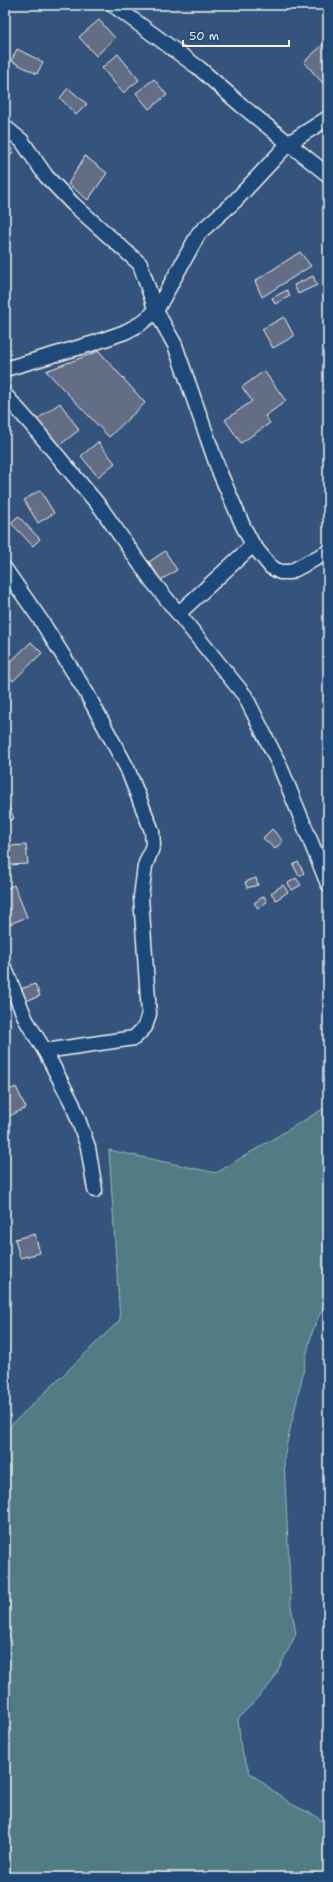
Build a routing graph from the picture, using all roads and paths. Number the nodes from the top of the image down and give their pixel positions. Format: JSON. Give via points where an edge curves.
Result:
{"nodes":[{"id":1,"x":113,"y":5,"type":"edge"},
{"id":2,"x":328,"y":118,"type":"edge"},
{"id":3,"x":5,"y":127,"type":"edge"},
{"id":4,"x":289,"y":143,"type":"junction"},
{"id":5,"x":328,"y":175,"type":"edge"},
{"id":6,"x":156,"y":311,"type":"junction"},
{"id":7,"x":5,"y":369,"type":"edge"},
{"id":8,"x":5,"y":395,"type":"edge"},
{"id":9,"x":253,"y":545,"type":"junction"},
{"id":10,"x":328,"y":552,"type":"edge"},
{"id":11,"x":5,"y":569,"type":"edge"},
{"id":12,"x":179,"y":613,"type":"junction"},
{"id":13,"x":328,"y":884,"type":"edge"},
{"id":14,"x":5,"y":968,"type":"edge"},
{"id":15,"x":45,"y":1051,"type":"junction"},
{"id":16,"x":95,"y":1190,"type":"dead end"}],
"edges":[{"from":1,"to":4,"type":"street","via":[[199,68],[240,105]]},
{"from":2,"to":4,"type":"street"},
{"from":3,"to":6,"type":"street","via":[[22,141],[46,176],[140,264]]},
{"from":4,"to":5,"type":"street"},
{"from":4,"to":6,"type":"street","via":[[235,201],[199,233]]},
{"from":6,"to":7,"type":"street","via":[[125,332]]},
{"from":6,"to":9,"type":"street","via":[[176,345],[219,471]]},
{"from":8,"to":12,"type":"street","via":[[101,508],[152,581]]},
{"from":9,"to":10,"type":"street","via":[[271,567],[280,572],[290,572]]},
{"from":9,"to":12,"type":"street"},
{"from":11,"to":15,"type":"street","via":[[86,692],[127,768],[152,831],[153,845],[145,866],[141,897],[149,1014],[145,1027],[134,1038]]},
{"from":12,"to":13,"type":"street","via":[[245,696],[279,764]]},
{"from":14,"to":15,"type":"street","via":[[26,1020]]},
{"from":15,"to":16,"type":"street","via":[[74,1105],[88,1146]]}]}
